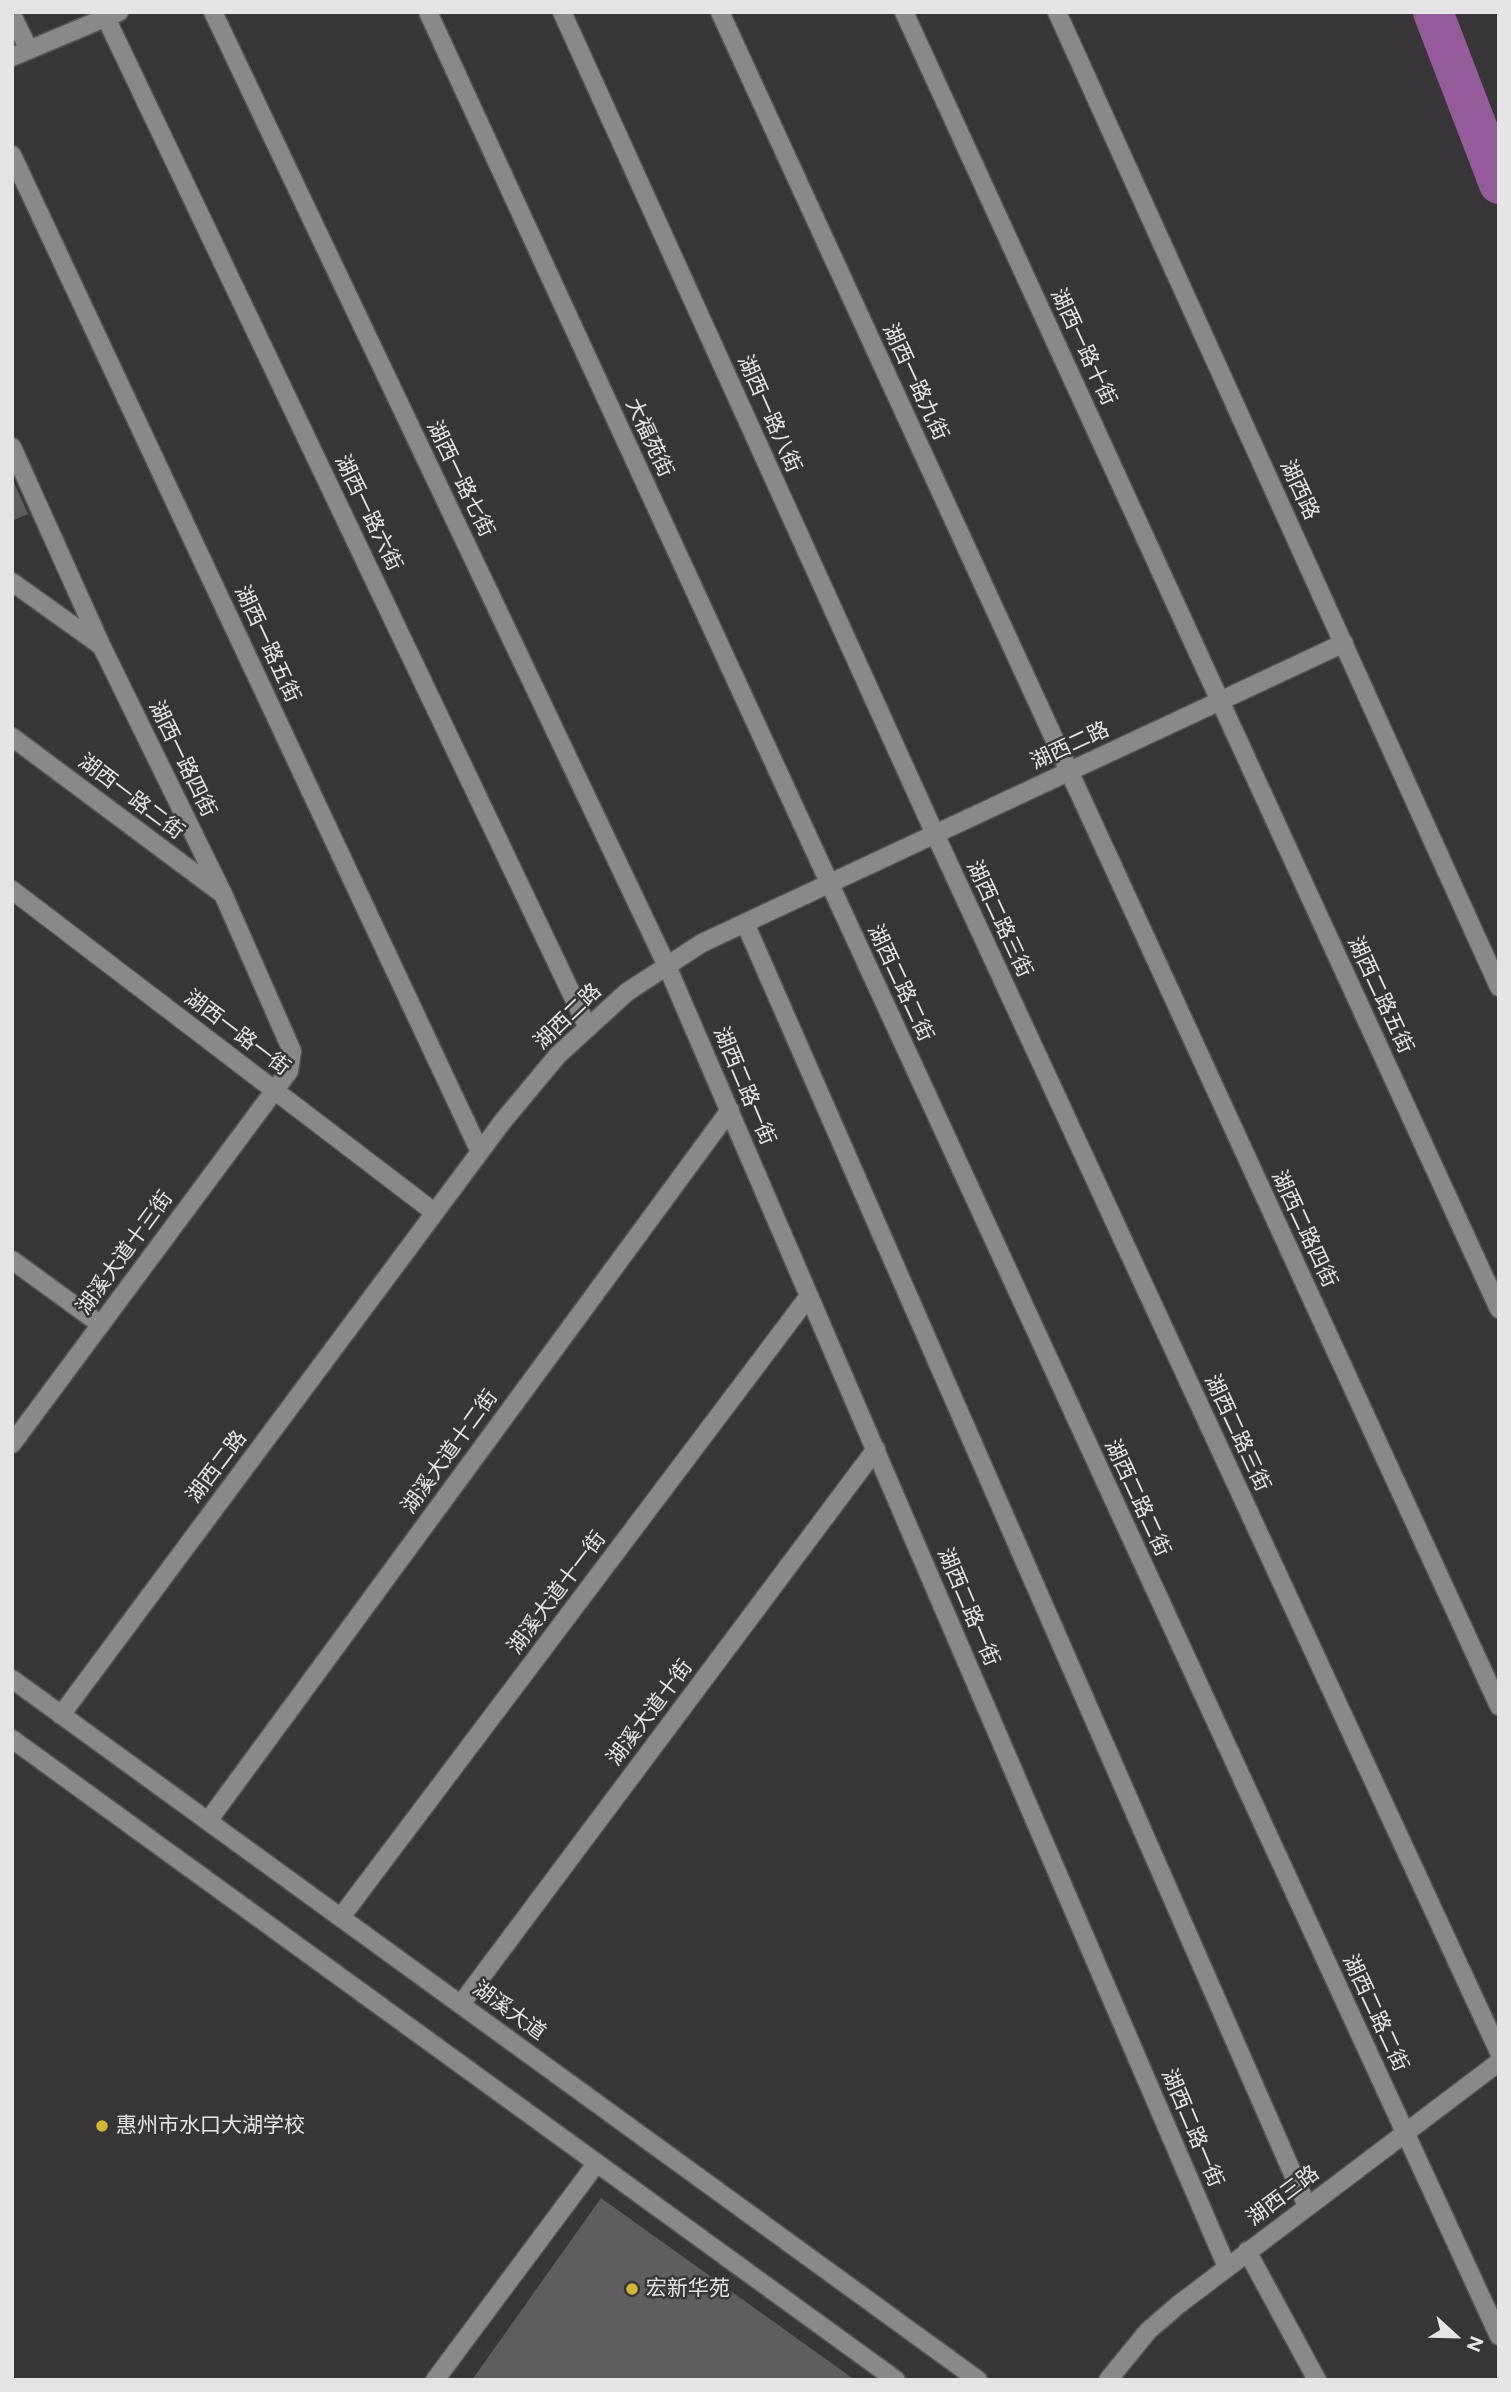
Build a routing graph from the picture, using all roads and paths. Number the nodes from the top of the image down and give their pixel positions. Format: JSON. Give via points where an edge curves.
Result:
{"nodes":[{"id":1,"x":212,"y":12,"type":"edge"},
{"id":2,"x":428,"y":12,"type":"edge"},
{"id":3,"x":562,"y":12,"type":"edge"},
{"id":4,"x":720,"y":12,"type":"edge"},
{"id":5,"x":904,"y":12,"type":"edge"},
{"id":6,"x":1057,"y":12,"type":"edge"},
{"id":7,"x":12,"y":15,"type":"edge"},
{"id":8,"x":113,"y":15,"type":"edge"},
{"id":9,"x":21,"y":54,"type":"edge"},
{"id":10,"x":12,"y":155,"type":"edge"},
{"id":11,"x":12,"y":447,"type":"edge"},
{"id":12,"x":12,"y":582,"type":"edge"},
{"id":13,"x":1344,"y":643,"type":"junction"},
{"id":14,"x":101,"y":645,"type":"junction"},
{"id":15,"x":1220,"y":701,"type":"junction"},
{"id":16,"x":12,"y":737,"type":"edge"},
{"id":17,"x":1069,"y":771,"type":"junction"},
{"id":18,"x":934,"y":834,"type":"junction"},
{"id":19,"x":829,"y":883,"type":"junction"},
{"id":20,"x":12,"y":890,"type":"edge"},
{"id":21,"x":223,"y":894,"type":"junction"},
{"id":22,"x":746,"y":923,"type":"junction"},
{"id":23,"x":667,"y":966,"type":"junction"},
{"id":24,"x":1499,"y":987,"type":"edge"},
{"id":25,"x":588,"y":1028,"type":"junction"},
{"id":26,"x":274,"y":1090,"type":"junction"},
{"id":27,"x":730,"y":1110,"type":"junction"},
{"id":28,"x":480,"y":1152,"type":"junction"},
{"id":29,"x":434,"y":1212,"type":"junction"},
{"id":30,"x":12,"y":1260,"type":"edge"},
{"id":31,"x":809,"y":1296,"type":"junction"},
{"id":32,"x":1499,"y":1309,"type":"edge"},
{"id":33,"x":100,"y":1325,"type":"junction"},
{"id":34,"x":12,"y":1444,"type":"edge"},
{"id":35,"x":876,"y":1449,"type":"junction"},
{"id":36,"x":12,"y":1679,"type":"edge"},
{"id":37,"x":1499,"y":1706,"type":"edge"},
{"id":38,"x":61,"y":1714,"type":"junction"},
{"id":39,"x":12,"y":1739,"type":"edge"},
{"id":40,"x":208,"y":1821,"type":"junction"},
{"id":41,"x":341,"y":1917,"type":"junction"},
{"id":42,"x":461,"y":2004,"type":"junction"},
{"id":43,"x":1499,"y":2052,"type":"edge"},
{"id":44,"x":1499,"y":2062,"type":"edge"},
{"id":45,"x":1405,"y":2132,"type":"junction"},
{"id":46,"x":596,"y":2164,"type":"junction"},
{"id":47,"x":1307,"y":2206,"type":"junction"},
{"id":48,"x":1247,"y":2251,"type":"junction"},
{"id":49,"x":1227,"y":2267,"type":"junction"},
{"id":50,"x":1499,"y":2336,"type":"edge"},
{"id":51,"x":435,"y":2380,"type":"edge"},
{"id":52,"x":896,"y":2380,"type":"edge"},
{"id":53,"x":978,"y":2380,"type":"edge"},
{"id":54,"x":1108,"y":2380,"type":"edge"},
{"id":55,"x":1317,"y":2380,"type":"edge"}],
"edges":[{"from":1,"to":23,"type":"street","name":"湖西一路七街"},
{"from":2,"to":19,"type":"street","name":"大福苑街"},
{"from":3,"to":18,"type":"street","name":"湖西一路八街"},
{"from":4,"to":17,"type":"street","name":"湖西一路九街"},
{"from":5,"to":15,"type":"street","name":"湖西一路十街"},
{"from":6,"to":13,"type":"street","name":"湖西路"},
{"from":7,"to":9,"type":"street"},
{"from":8,"to":9,"type":"street"},
{"from":8,"to":25,"type":"street","name":"湖西一路六街"},
{"from":10,"to":28,"type":"street","name":"湖西一路五街"},
{"from":11,"to":14,"type":"street","name":"湖西一路四街"},
{"from":12,"to":14,"type":"street"},
{"from":13,"to":15,"type":"street","name":"湖西二路"},
{"from":13,"to":24,"type":"street","name":"湖西路"},
{"from":14,"to":21,"type":"street","name":"湖西一路四街"},
{"from":15,"to":17,"type":"street","name":"湖西二路"},
{"from":15,"to":32,"type":"street","name":"湖西二路五街"},
{"from":16,"to":21,"type":"street","name":"湖西一路二街"},
{"from":17,"to":18,"type":"street","name":"湖西二路"},
{"from":17,"to":37,"type":"street","name":"湖西二路四街"},
{"from":18,"to":19,"type":"street","name":"湖西二路"},
{"from":18,"to":43,"type":"street","name":"湖西二路三街"},
{"from":19,"to":22,"type":"street","name":"湖西二路"},
{"from":19,"to":45,"type":"street","name":"湖西二路二街"},
{"from":20,"to":26,"type":"street","name":"湖西一路一街"},
{"from":21,"to":26,"type":"street","name":"湖西一路四街","via":[[292,1051],[289,1071]]},
{"from":22,"to":23,"type":"street","name":"湖西二路"},
{"from":22,"to":47,"type":"street"},
{"from":23,"to":25,"type":"street","name":"湖西二路","via":[[627,992]]},
{"from":23,"to":27,"type":"street","name":"湖西二路一街"},
{"from":25,"to":28,"type":"street","name":"湖西二路","via":[[558,1055]]},
{"from":26,"to":29,"type":"street","name":"湖西一路一街"},
{"from":26,"to":33,"type":"street","name":"湖溪大道十三街"},
{"from":27,"to":31,"type":"street","name":"湖西二路一街"},
{"from":27,"to":40,"type":"street","name":"湖溪大道十二街"},
{"from":28,"to":29,"type":"street","name":"湖西二路"},
{"from":29,"to":38,"type":"street","name":"湖西二路"},
{"from":30,"to":33,"type":"street"},
{"from":31,"to":35,"type":"street","name":"湖西二路一街"},
{"from":31,"to":41,"type":"street","name":"湖溪大道十一街"},
{"from":33,"to":34,"type":"street","name":"湖溪大道十三街"},
{"from":35,"to":42,"type":"street","name":"湖溪大道十街"},
{"from":35,"to":49,"type":"street","name":"湖西二路一街"},
{"from":36,"to":38,"type":"street","name":"湖溪大道"},
{"from":38,"to":40,"type":"street","name":"湖溪大道"},
{"from":39,"to":46,"type":"street"},
{"from":40,"to":41,"type":"street","name":"湖溪大道"},
{"from":41,"to":42,"type":"street","name":"湖溪大道"},
{"from":42,"to":53,"type":"street","name":"湖溪大道"},
{"from":44,"to":45,"type":"street","name":"湖西三路"},
{"from":45,"to":47,"type":"street","name":"湖西三路"},
{"from":45,"to":50,"type":"street","name":"湖西二路二街"},
{"from":46,"to":51,"type":"street"},
{"from":46,"to":52,"type":"street"},
{"from":47,"to":48,"type":"street","name":"湖西三路"},
{"from":48,"to":49,"type":"street","name":"湖西三路"},
{"from":48,"to":55,"type":"street"},
{"from":49,"to":54,"type":"street","name":"湖西三路","via":[[1148,2331]]}]}
